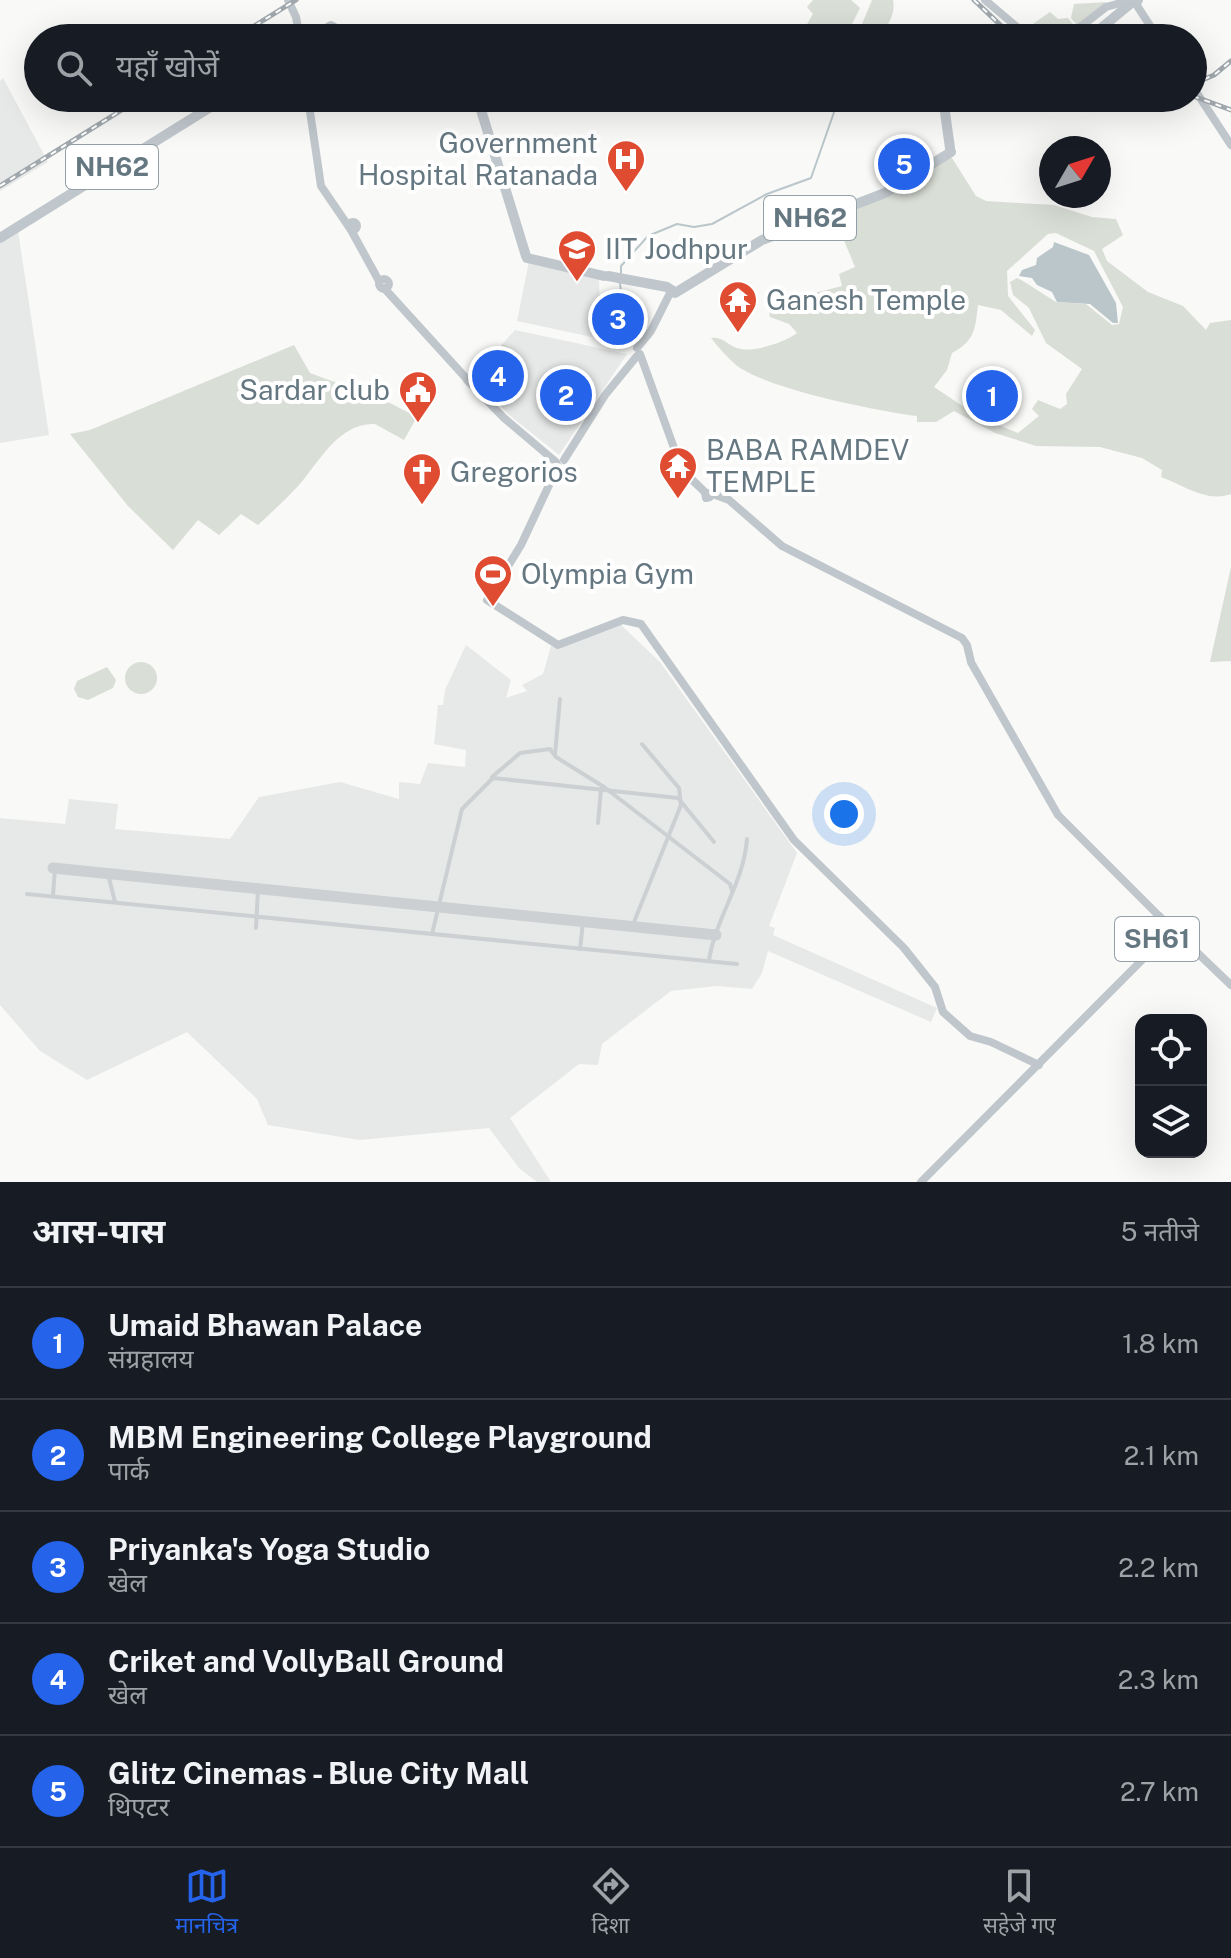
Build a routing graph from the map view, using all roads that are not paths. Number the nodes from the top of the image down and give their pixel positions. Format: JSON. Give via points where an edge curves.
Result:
{"nodes":[{"id":1,"x":984,"y":0,"type":"edge"},
{"id":2,"x":291,"y":3,"type":"edge"},
{"id":3,"x":1132,"y":3,"type":"edge"},
{"id":4,"x":298,"y":24,"type":"edge"},
{"id":5,"x":1012,"y":24,"type":"edge"},
{"id":6,"x":1096,"y":24,"type":"edge"},
{"id":7,"x":1102,"y":24,"type":"edge"},
{"id":8,"x":1147,"y":24,"type":"edge"},
{"id":9,"x":1207,"y":107,"type":"edge"},
{"id":10,"x":199,"y":112,"type":"edge"},
{"id":11,"x":311,"y":112,"type":"edge"},
{"id":12,"x":484,"y":112,"type":"edge"},
{"id":13,"x":947,"y":112,"type":"edge"},
{"id":14,"x":1231,"y":143,"type":"edge"},
{"id":15,"x":0,"y":236,"type":"edge"},
{"id":16,"x":674,"y":290,"type":"junction"},
{"id":17,"x":639,"y":355,"type":"junction"},
{"id":18,"x":560,"y":462,"type":"junction"},
{"id":19,"x":1159,"y":916,"type":"junction"},
{"id":20,"x":1231,"y":985,"type":"edge"},
{"id":21,"x":1039,"y":1065,"type":"junction"},
{"id":22,"x":921,"y":1182,"type":"edge"}],
"edges":[{"from":1,"to":5,"type":"main road"},
{"from":2,"to":4,"type":"main road"},
{"from":3,"to":6,"type":"main road","via":[[1111,4]]},
{"from":3,"to":7,"type":"highway"},
{"from":3,"to":8,"type":"main road"},
{"from":9,"to":14,"type":"main road"},
{"from":10,"to":15,"type":"highway","number":"NH62"},
{"from":11,"to":18,"type":"main road","via":[[326,192],[383,284],[467,378]]},
{"from":12,"to":16,"type":"highway","via":[[527,257]]},
{"from":13,"to":16,"type":"highway","number":"NH62","via":[[951,149],[885,193],[762,240]]},
{"from":16,"to":17,"type":"main road"},
{"from":17,"to":18,"type":"main road"},
{"from":17,"to":19,"type":"main road","number":"SH61","via":[[682,470],[708,494],[729,500],[782,541],[957,635],[1058,815]]},
{"from":18,"to":21,"type":"main road","via":[[489,600],[558,645],[623,620],[641,624],[797,842],[904,948],[935,987],[943,1012],[960,1029]]},
{"from":19,"to":20,"type":"main road"},
{"from":19,"to":21,"type":"main road","number":"SH61","via":[[1158,938],[1151,950]]},
{"from":21,"to":22,"type":"main road","number":"SH61"}]}
